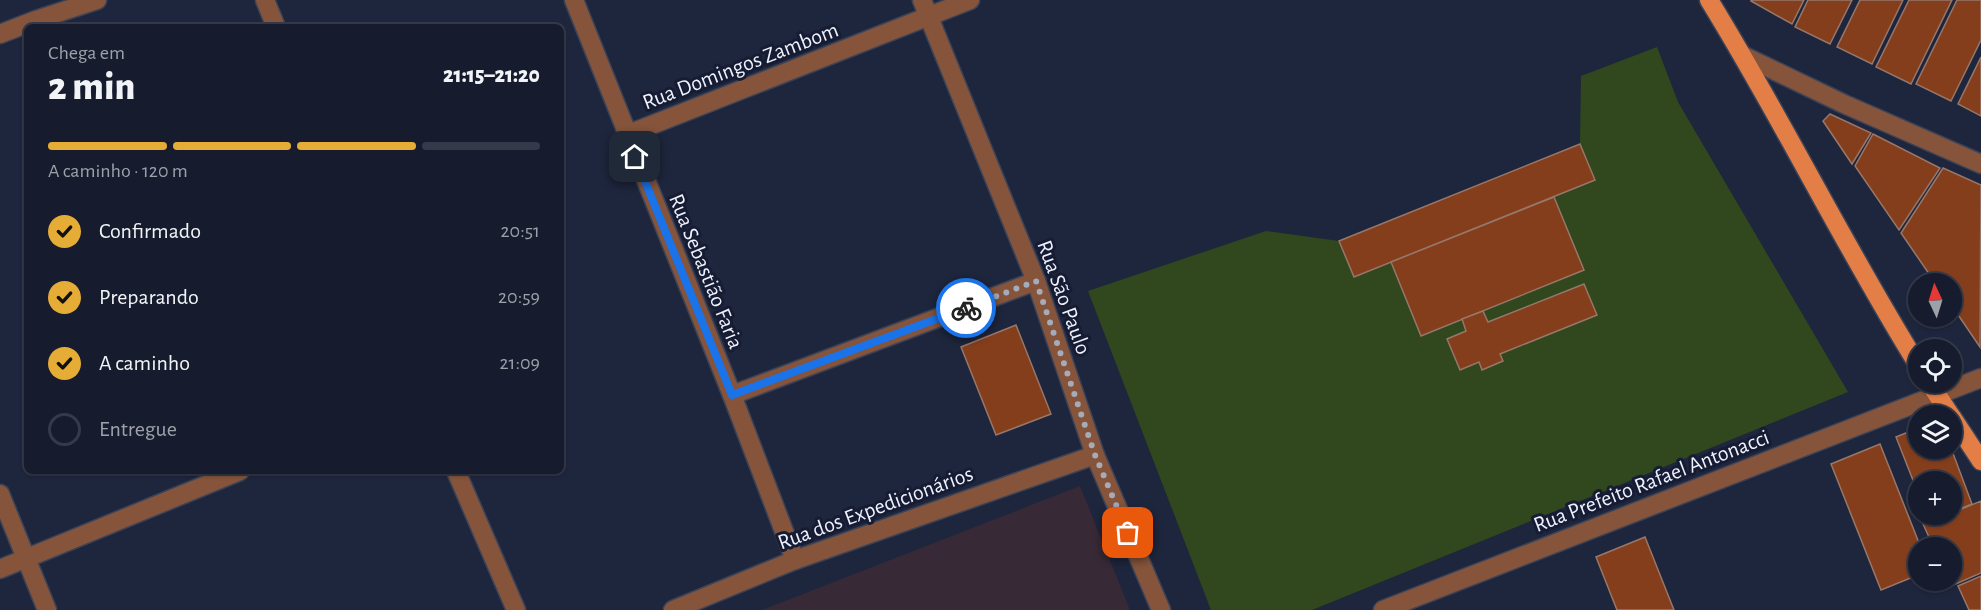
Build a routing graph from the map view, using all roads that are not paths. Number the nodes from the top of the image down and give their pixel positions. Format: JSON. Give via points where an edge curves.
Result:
{"nodes":[{"id":1,"x":98,"y":0,"type":"edge"},
{"id":2,"x":265,"y":0,"type":"edge"},
{"id":3,"x":574,"y":0,"type":"edge"},
{"id":4,"x":922,"y":0,"type":"edge"},
{"id":5,"x":970,"y":0,"type":"edge"},
{"id":6,"x":1709,"y":0,"type":"edge"},
{"id":7,"x":929,"y":18,"type":"junction"},
{"id":8,"x":26,"y":24,"type":"edge"},
{"id":9,"x":275,"y":24,"type":"edge"},
{"id":10,"x":24,"y":25,"type":"edge"},
{"id":11,"x":0,"y":34,"type":"edge"},
{"id":12,"x":1744,"y":56,"type":"junction"},
{"id":13,"x":626,"y":135,"type":"junction"},
{"id":14,"x":1981,"y":164,"type":"edge"},
{"id":15,"x":1036,"y":281,"type":"junction"},
{"id":16,"x":1908,"y":349,"type":"edge"},
{"id":17,"x":1981,"y":378,"type":"edge"},
{"id":18,"x":1962,"y":382,"type":"edge"},
{"id":19,"x":1923,"y":393,"type":"edge"},
{"id":20,"x":732,"y":395,"type":"junction"},
{"id":21,"x":1962,"y":432,"type":"edge"},
{"id":22,"x":1095,"y":455,"type":"junction"},
{"id":23,"x":1981,"y":461,"type":"edge"},
{"id":24,"x":233,"y":474,"type":"edge"},
{"id":25,"x":457,"y":474,"type":"edge"},
{"id":26,"x":0,"y":494,"type":"edge"},
{"id":27,"x":26,"y":559,"type":"junction"},
{"id":28,"x":795,"y":560,"type":"junction"},
{"id":29,"x":0,"y":569,"type":"edge"},
{"id":30,"x":47,"y":610,"type":"edge"},
{"id":31,"x":516,"y":610,"type":"edge"},
{"id":32,"x":673,"y":610,"type":"edge"},
{"id":33,"x":1161,"y":610,"type":"edge"},
{"id":34,"x":1383,"y":610,"type":"edge"}],
"edges":[{"from":1,"to":8,"type":"street"},
{"from":2,"to":9,"type":"street"},
{"from":3,"to":13,"type":"street","name":"Rua Sebastião Faria"},
{"from":4,"to":7,"type":"street","name":"Rua São Paulo"},
{"from":5,"to":7,"type":"street","name":"Rua Domingos Zambom"},
{"from":6,"to":12,"type":"main road"},
{"from":7,"to":13,"type":"street","name":"Rua Domingos Zambom"},
{"from":7,"to":15,"type":"street","name":"Rua São Paulo"},
{"from":10,"to":11,"type":"street"},
{"from":12,"to":14,"type":"street"},
{"from":12,"to":16,"type":"main road"},
{"from":13,"to":20,"type":"street","name":"Rua Sebastião Faria"},
{"from":15,"to":20,"type":"street"},
{"from":15,"to":22,"type":"street","name":"Rua São Paulo"},
{"from":17,"to":18,"type":"street","name":"Rua Prefeito Rafael Antonacci"},
{"from":19,"to":34,"type":"street","name":"Rua Prefeito Rafael Antonacci"},
{"from":20,"to":28,"type":"street","name":"Rua Sebastião Faria"},
{"from":21,"to":23,"type":"main road"},
{"from":22,"to":28,"type":"street","name":"Rua dos Expedicionários"},
{"from":22,"to":33,"type":"street","name":"Rua São Paulo"},
{"from":24,"to":27,"type":"street"},
{"from":25,"to":31,"type":"street"},
{"from":26,"to":27,"type":"street"},
{"from":27,"to":29,"type":"street"},
{"from":27,"to":30,"type":"street"},
{"from":28,"to":32,"type":"street","name":"Rua dos Expedicionários"}]}
